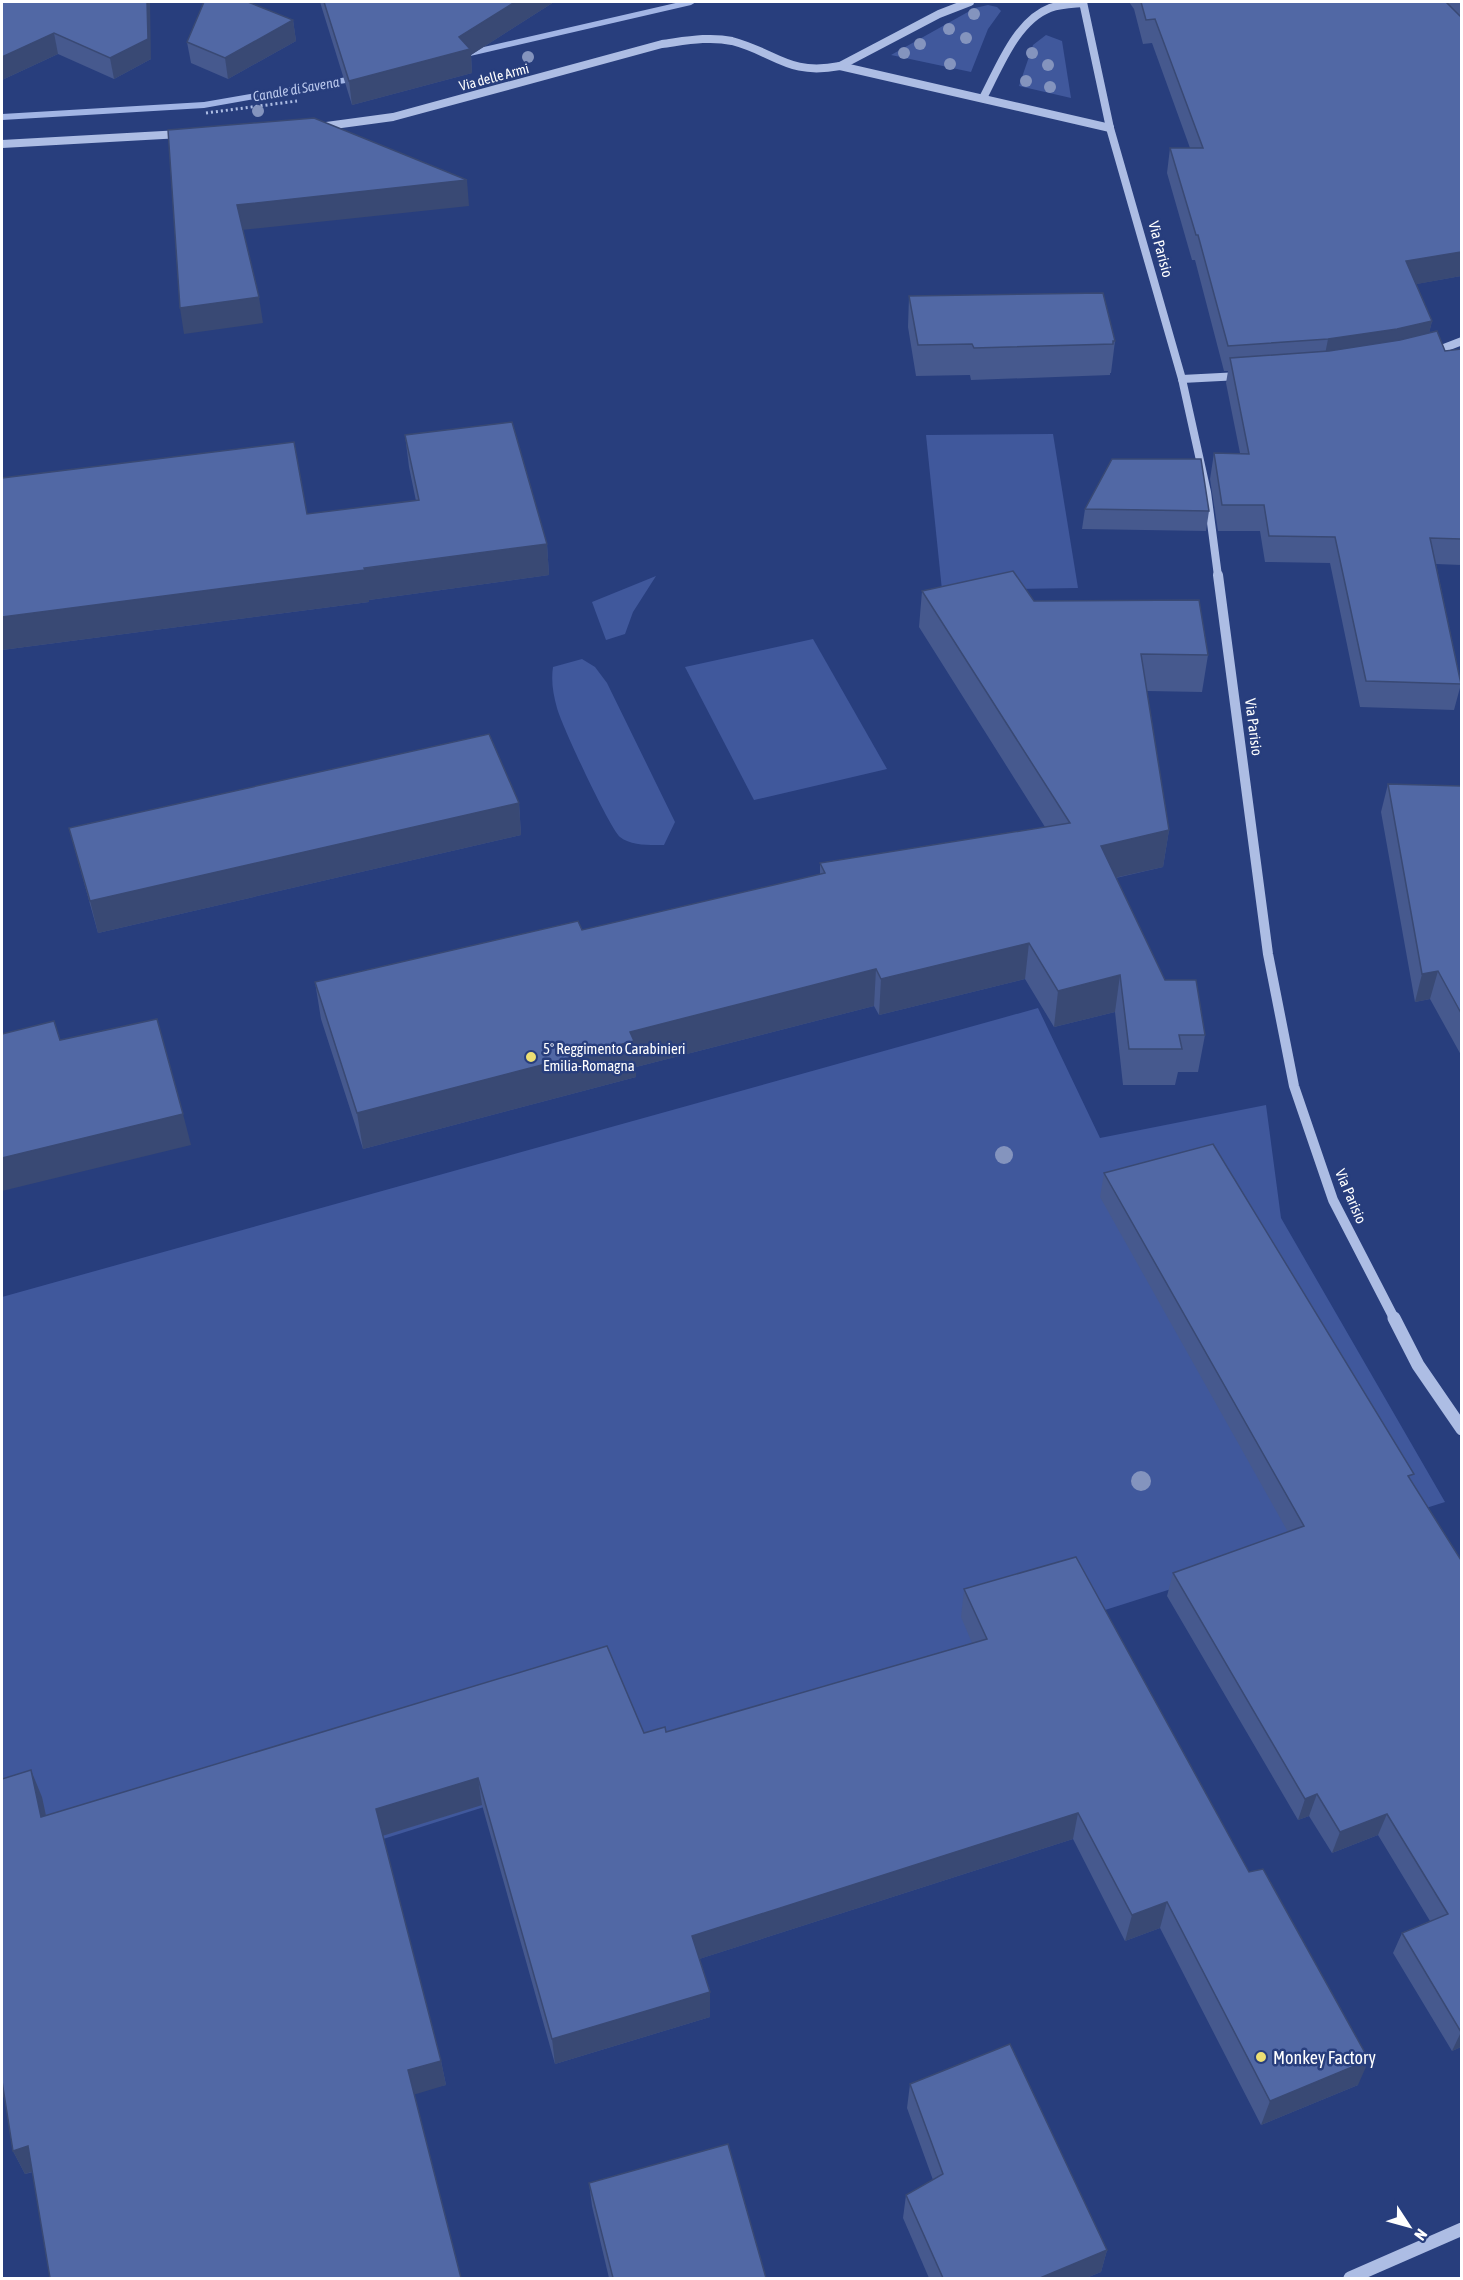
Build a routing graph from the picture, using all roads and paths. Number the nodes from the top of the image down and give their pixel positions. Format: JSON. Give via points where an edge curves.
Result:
{"nodes":[{"id":1,"x":970,"y":2,"type":"edge"},
{"id":2,"x":1083,"y":2,"type":"edge"},
{"id":3,"x":840,"y":66,"type":"junction"},
{"id":4,"x":983,"y":98,"type":"junction"},
{"id":5,"x":298,"y":101,"type":"dead end"},
{"id":6,"x":199,"y":113,"type":"dead end"},
{"id":7,"x":305,"y":128,"type":"edge"},
{"id":8,"x":1110,"y":128,"type":"junction"},
{"id":9,"x":189,"y":134,"type":"edge"},
{"id":10,"x":2,"y":144,"type":"edge"},
{"id":11,"x":1461,"y":341,"type":"edge"},
{"id":12,"x":1425,"y":356,"type":"edge"},
{"id":13,"x":1246,"y":376,"type":"edge"},
{"id":14,"x":1182,"y":379,"type":"junction"},
{"id":15,"x":1461,"y":1429,"type":"edge"},
{"id":16,"x":1461,"y":2229,"type":"edge"},
{"id":17,"x":1350,"y":2278,"type":"edge"}],
"edges":[{"from":1,"to":3,"type":"street","name":"Via delle Armi"},
{"from":2,"to":4,"type":"street","via":[[1062,4],[1031,22],[1008,50]]},
{"from":2,"to":8,"type":"street","name":"Via Parisio"},
{"from":3,"to":4,"type":"street"},
{"from":3,"to":7,"type":"street","name":"Via delle Armi","via":[[798,69],[733,42],[692,39],[393,117]]},
{"from":4,"to":8,"type":"street"},
{"from":5,"to":6,"type":"path"},
{"from":8,"to":14,"type":"street","name":"Via Parisio"},
{"from":9,"to":10,"type":"street"},
{"from":11,"to":12,"type":"street"},
{"from":13,"to":14,"type":"street"},
{"from":14,"to":15,"type":"street","name":"Via Parisio","via":[[1207,492],[1268,954],[1294,1086],[1333,1200],[1418,1365]]},
{"from":16,"to":17,"type":"street"}]}
